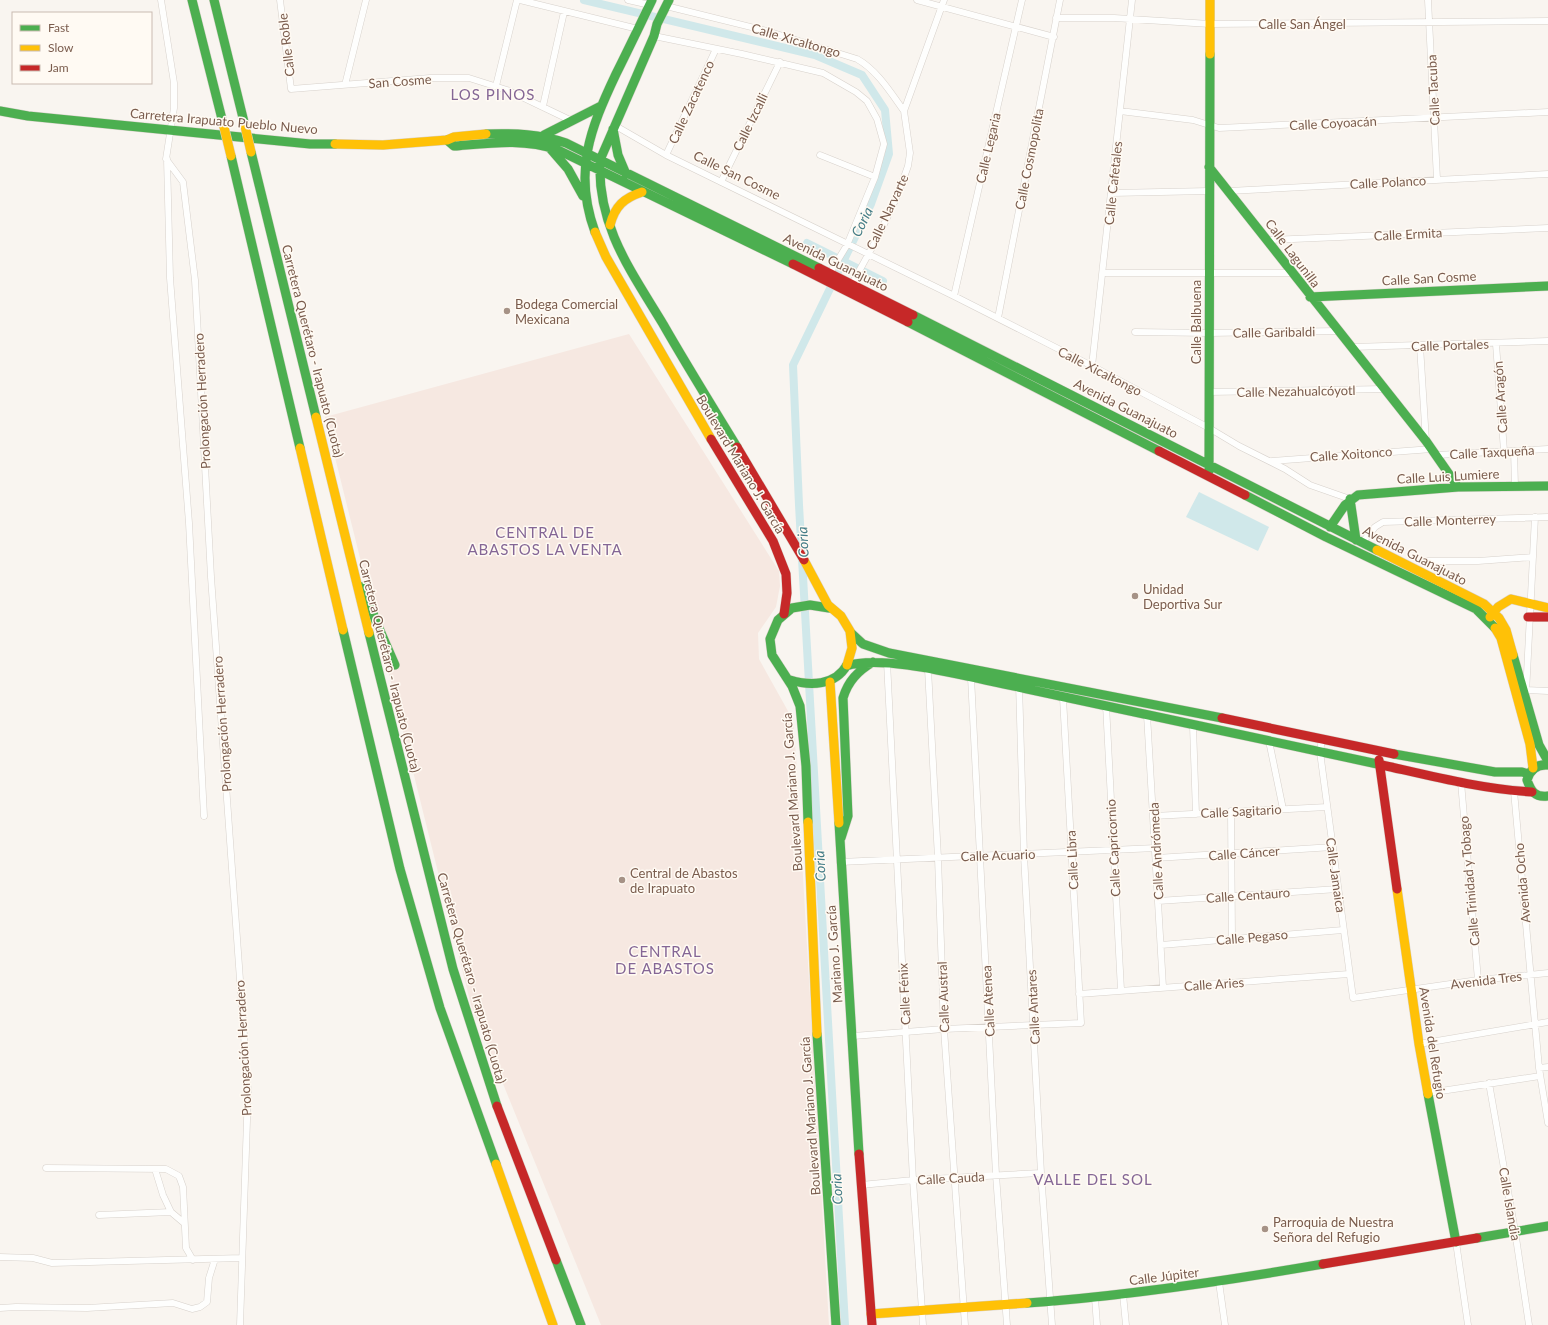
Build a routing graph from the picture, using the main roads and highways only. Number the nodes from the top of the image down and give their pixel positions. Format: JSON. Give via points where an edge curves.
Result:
{"nodes":[{"id":1,"x":192,"y":0,"type":"edge"},
{"id":2,"x":214,"y":0,"type":"edge"},
{"id":3,"x":1210,"y":0,"type":"edge"},
{"id":4,"x":649,"y":5,"type":"edge"},
{"id":5,"x":666,"y":7,"type":"edge"},
{"id":6,"x":601,"y":106,"type":"junction"},
{"id":7,"x":0,"y":111,"type":"edge"},
{"id":8,"x":613,"y":127,"type":"junction"},
{"id":9,"x":544,"y":135,"type":"junction"},
{"id":10,"x":447,"y":140,"type":"junction"},
{"id":11,"x":548,"y":146,"type":"junction"},
{"id":12,"x":586,"y":151,"type":"junction"},
{"id":13,"x":600,"y":160,"type":"junction"},
{"id":14,"x":584,"y":162,"type":"junction"},
{"id":15,"x":1209,"y":167,"type":"junction"},
{"id":16,"x":599,"y":170,"type":"junction"},
{"id":17,"x":626,"y":174,"type":"junction"},
{"id":18,"x":642,"y":192,"type":"junction"},
{"id":19,"x":586,"y":202,"type":"junction"},
{"id":20,"x":609,"y":229,"type":"junction"},
{"id":21,"x":831,"y":277,"type":"junction"},
{"id":22,"x":1548,"y":286,"type":"edge"},
{"id":23,"x":1310,"y":297,"type":"junction"},
{"id":24,"x":1209,"y":466,"type":"junction"},
{"id":25,"x":1209,"y":477,"type":"junction"},
{"id":26,"x":1458,"y":486,"type":"junction"},
{"id":27,"x":1548,"y":486,"type":"edge"},
{"id":28,"x":1350,"y":499,"type":"junction"},
{"id":29,"x":342,"y":523,"type":"junction"},
{"id":30,"x":1330,"y":527,"type":"junction"},
{"id":31,"x":1359,"y":541,"type":"junction"},
{"id":32,"x":1504,"y":601,"type":"junction"},
{"id":33,"x":1484,"y":604,"type":"junction"},
{"id":34,"x":829,"y":608,"type":"junction"},
{"id":35,"x":1548,"y":608,"type":"edge"},
{"id":36,"x":784,"y":614,"type":"junction"},
{"id":37,"x":1491,"y":616,"type":"junction"},
{"id":38,"x":1528,"y":617,"type":"road end"},
{"id":39,"x":1548,"y":617,"type":"edge"},
{"id":40,"x":851,"y":633,"type":"junction"},
{"id":41,"x":873,"y":662,"type":"junction"},
{"id":42,"x":395,"y":665,"type":"dead end"},
{"id":43,"x":846,"y":666,"type":"junction"},
{"id":44,"x":790,"y":680,"type":"junction"},
{"id":45,"x":830,"y":682,"type":"junction"},
{"id":46,"x":1290,"y":732,"type":"junction"},
{"id":47,"x":1288,"y":746,"type":"junction"},
{"id":48,"x":1379,"y":751,"type":"junction"},
{"id":49,"x":1548,"y":761,"type":"edge"},
{"id":50,"x":1378,"y":764,"type":"junction"},
{"id":51,"x":1548,"y":765,"type":"edge"},
{"id":52,"x":1531,"y":771,"type":"junction"},
{"id":53,"x":1532,"y":792,"type":"junction"},
{"id":54,"x":1548,"y":796,"type":"edge"},
{"id":55,"x":839,"y":845,"type":"junction"},
{"id":56,"x":1548,"y":1226,"type":"edge"},
{"id":57,"x":1456,"y":1242,"type":"junction"},
{"id":58,"x":872,"y":1314,"type":"junction"},
{"id":59,"x":554,"y":1325,"type":"edge"},
{"id":60,"x":581,"y":1325,"type":"edge"},
{"id":61,"x":836,"y":1325,"type":"edge"},
{"id":62,"x":872,"y":1325,"type":"edge"}],
"edges":[{"from":1,"to":59,"type":"main road","bridge":true,"via":[[400,868],[443,1015]]},
{"from":2,"to":29,"type":"main road","name":"Carretera Querétaro - Irapuato (Cuota)","bridge":true},
{"from":3,"to":15,"type":"main road"},
{"from":4,"to":6,"type":"main road","name":"Boulevard Mariano J. García"},
{"from":5,"to":8,"type":"main road","name":"Boulevard Mariano J. García"},
{"from":6,"to":9,"type":"main road"},
{"from":6,"to":12,"type":"main road","name":"Boulevard Mariano J. García"},
{"from":7,"to":10,"type":"main road","name":"Carretera Irapuato Pueblo Nuevo","via":[[28,116],[310,144],[383,145]]},
{"from":8,"to":13,"type":"main road","name":"Boulevard Mariano J. García"},
{"from":8,"to":17,"type":"main road","via":[[618,155]]},
{"from":9,"to":10,"type":"main road","name":"Avenida Guanajuato","via":[[521,133],[454,136]]},
{"from":9,"to":12,"type":"main road","name":"Avenida Guanajuato"},
{"from":10,"to":11,"type":"main road","name":"Avenida Guanajuato","via":[[454,146],[521,142],[542,143]]},
{"from":11,"to":14,"type":"main road","name":"Avenida Guanajuato"},
{"from":11,"to":19,"type":"main road","via":[[563,162]]},
{"from":12,"to":13,"type":"main road","name":"Avenida Guanajuato"},
{"from":12,"to":14,"type":"main road","name":"Boulevard Mariano J. García"},
{"from":13,"to":16,"type":"main road","name":"Boulevard Mariano J. García"},
{"from":13,"to":17,"type":"main road","name":"Avenida Guanajuato"},
{"from":14,"to":16,"type":"main road","name":"Avenida Guanajuato"},
{"from":14,"to":19,"type":"main road","name":"Boulevard Mariano J. García"},
{"from":15,"to":23,"type":"main road","name":"Calle Lagunilla"},
{"from":15,"to":24,"type":"main road","name":"Calle Balbuena"},
{"from":16,"to":18,"type":"main road","name":"Avenida Guanajuato"},
{"from":16,"to":20,"type":"main road","name":"Boulevard Mariano J. García","via":[[602,202]]},
{"from":17,"to":21,"type":"main road","name":"Avenida Guanajuato"},
{"from":18,"to":20,"type":"main road","via":[[622,199],[612,213]]},
{"from":18,"to":21,"type":"main road","name":"Avenida Guanajuato"},
{"from":19,"to":36,"type":"main road","name":"Boulevard Mariano J. García","via":[[606,257],[694,411],[773,541],[786,574]]},
{"from":20,"to":34,"type":"main road","name":"Boulevard Mariano J. García","via":[[616,245],[791,536]]},
{"from":21,"to":24,"type":"main road","name":"Avenida Guanajuato","via":[[851,283]]},
{"from":21,"to":25,"type":"main road","name":"Avenida Guanajuato","via":[[840,287]]},
{"from":22,"to":23,"type":"main road","name":"Calle San Cosme"},
{"from":23,"to":26,"type":"main road","name":"Calle Lagunilla","via":[[1426,441]]},
{"from":24,"to":25,"type":"main road","name":"Calle Balbuena"},
{"from":24,"to":30,"type":"main road","name":"Avenida Guanajuato"},
{"from":25,"to":37,"type":"main road","name":"Avenida Guanajuato"},
{"from":26,"to":27,"type":"main road","name":"Calle Luis Lumiere"},
{"from":26,"to":28,"type":"main road","name":"Calle Luis Lumiere","via":[[1367,494]]},
{"from":28,"to":30,"type":"main road","via":[[1341,508]]},
{"from":28,"to":31,"type":"main road"},
{"from":29,"to":42,"type":"main road"},
{"from":29,"to":60,"type":"main road","name":"Carretera Querétaro - Irapuato (Cuota)","via":[[422,855],[470,1027],[497,1106]]},
{"from":30,"to":31,"type":"main road","name":"Avenida Guanajuato"},
{"from":31,"to":33,"type":"main road","name":"Avenida Guanajuato"},
{"from":32,"to":33,"type":"main road"},
{"from":32,"to":35,"type":"main road","via":[[1514,599]]},
{"from":32,"to":37,"type":"main road"},
{"from":33,"to":37,"type":"main road","name":"Avenida Guanajuato"},
{"from":34,"to":36,"type":"main road","via":[[818,604],[805,604],[794,607]]},
{"from":34,"to":40,"type":"main road","via":[[843,618]]},
{"from":36,"to":44,"type":"main road","name":"Boulevard Mariano J. García","via":[[774,627],[770,638],[770,651],[781,673]]},
{"from":37,"to":49,"type":"main road","name":"Avenida Guanajuato","via":[[1506,630],[1539,745]]},
{"from":37,"to":52,"type":"main road","name":"Avenida Guanajuato","via":[[1501,638],[1530,744]]},
{"from":38,"to":39,"type":"main road"},
{"from":40,"to":43,"type":"main road","via":[[852,650]]},
{"from":40,"to":46,"type":"main road","via":[[863,644],[889,653]]},
{"from":41,"to":43,"type":"main road","via":[[859,662]]},
{"from":41,"to":47,"type":"main road","via":[[887,662],[971,677]]},
{"from":41,"to":55,"type":"main road","via":[[852,677],[845,688],[843,698],[848,816]]},
{"from":43,"to":45,"type":"main road"},
{"from":44,"to":45,"type":"main road","via":[[802,685]]},
{"from":44,"to":61,"type":"main road","name":"Boulevard Mariano J. García","via":[[799,706],[804,747],[815,986]]},
{"from":45,"to":55,"type":"main road","name":"Mariano J. García"},
{"from":46,"to":47,"type":"main road"},
{"from":46,"to":48,"type":"main road"},
{"from":47,"to":50,"type":"main road"},
{"from":48,"to":50,"type":"main road","name":"Avenida del Refugio"},
{"from":48,"to":52,"type":"main road","via":[[1495,772]]},
{"from":50,"to":53,"type":"main road","via":[[1461,782]]},
{"from":50,"to":57,"type":"main road","name":"Avenida del Refugio","via":[[1419,1044]]},
{"from":51,"to":52,"type":"main road","via":[[1539,765]]},
{"from":52,"to":53,"type":"main road","name":"Avenida Guanajuato","via":[[1528,784]]},
{"from":53,"to":54,"type":"main road"},
{"from":55,"to":58,"type":"main road","name":"Mariano J. García"},
{"from":56,"to":57,"type":"main road","name":"Calle Júpiter"},
{"from":57,"to":58,"type":"main road","name":"Calle Júpiter","via":[[1219,1282],[1096,1298]]},
{"from":58,"to":62,"type":"main road","name":"Mariano J. García"}]}
